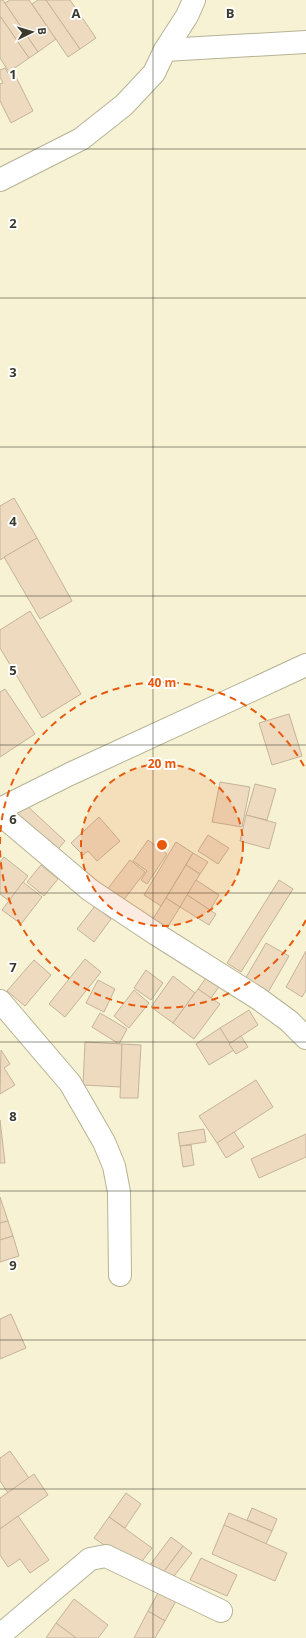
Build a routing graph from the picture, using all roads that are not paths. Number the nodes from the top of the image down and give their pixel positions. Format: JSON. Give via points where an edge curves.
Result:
{"nodes":[{"id":1,"x":194,"y":0,"type":"edge"},
{"id":2,"x":306,"y":42,"type":"edge"},
{"id":3,"x":165,"y":50,"type":"junction"},
{"id":4,"x":0,"y":180,"type":"edge"},
{"id":5,"x":306,"y":665,"type":"edge"},
{"id":6,"x":0,"y":809,"type":"edge"},
{"id":7,"x":0,"y":814,"type":"edge"},
{"id":8,"x":0,"y":1001,"type":"edge"},
{"id":9,"x":306,"y":1038,"type":"edge"},
{"id":10,"x":120,"y":1275,"type":"dead end"},
{"id":11,"x":221,"y":1611,"type":"dead end"},
{"id":12,"x":5,"y":1631,"type":"edge"}],
"edges":[{"from":1,"to":3,"type":"street"},
{"from":2,"to":3,"type":"street"},
{"from":3,"to":4,"type":"street","via":[[154,73],[118,110],[80,139]]},
{"from":5,"to":6,"type":"street"},
{"from":7,"to":9,"type":"street","via":[[90,890],[259,999],[290,1021]]},
{"from":8,"to":10,"type":"street","via":[[70,1083],[104,1142],[114,1166],[119,1192]]},
{"from":11,"to":12,"type":"street","via":[[106,1556],[90,1559]]}]}
